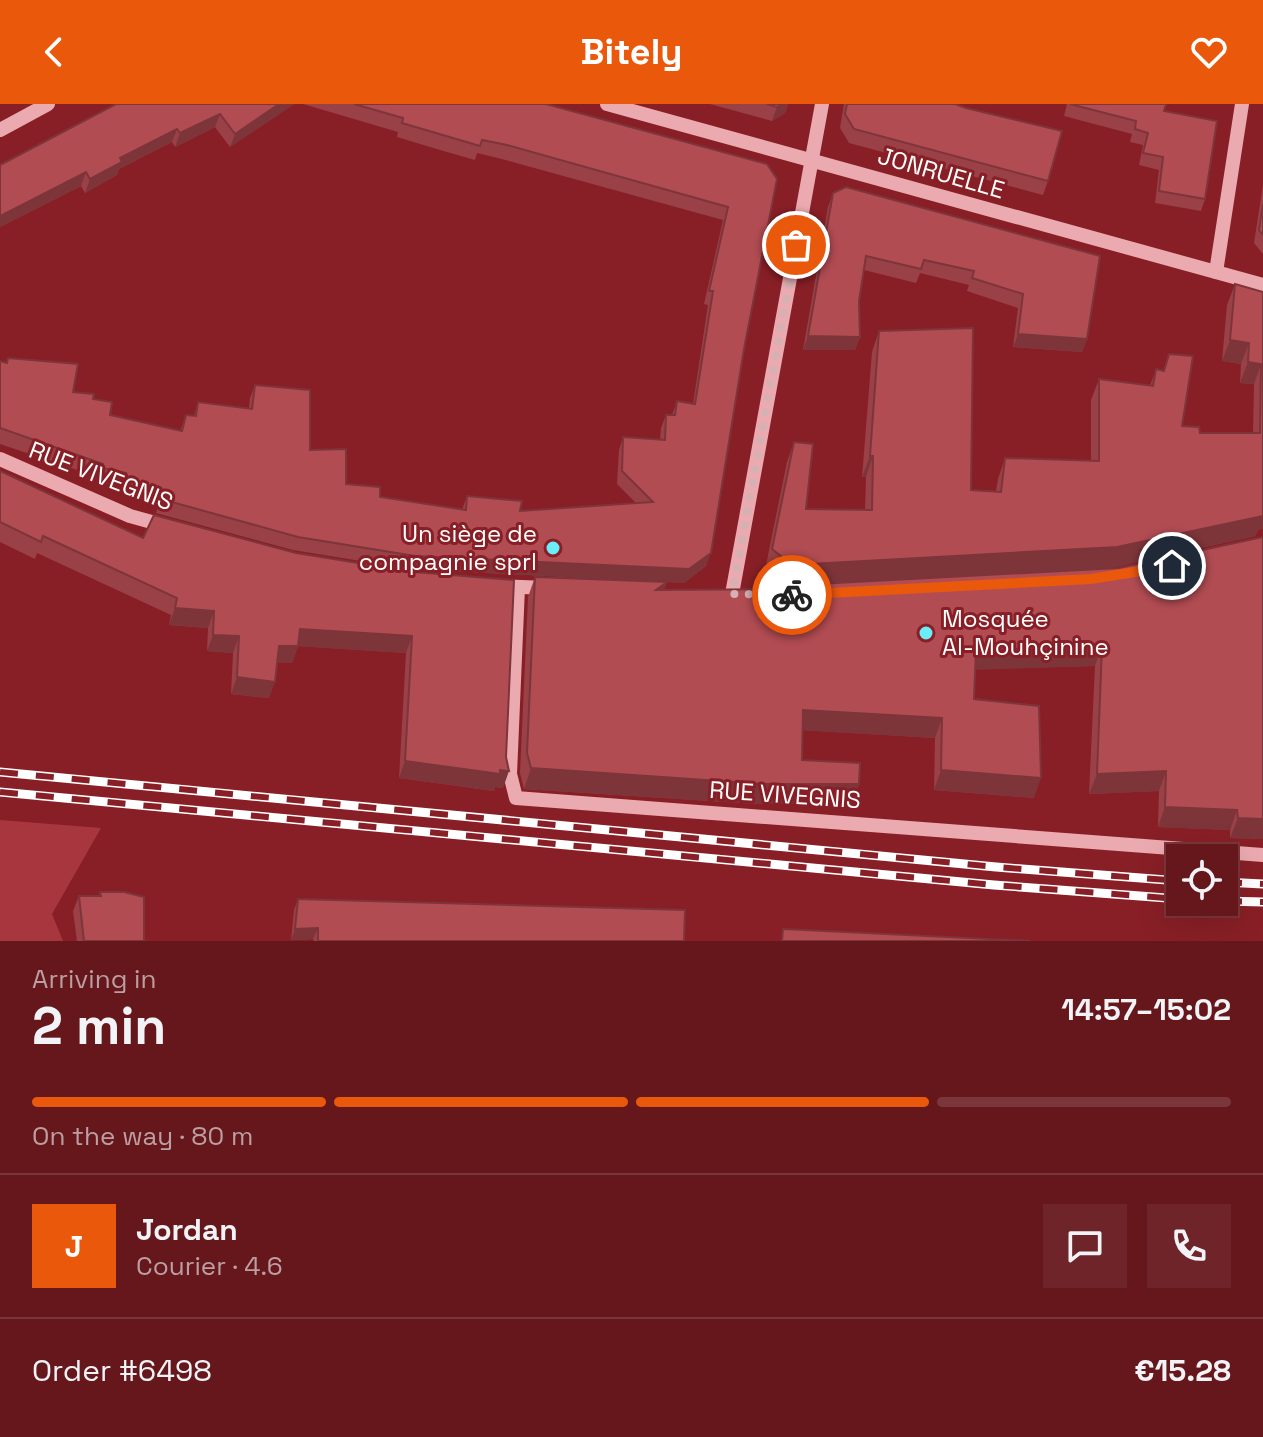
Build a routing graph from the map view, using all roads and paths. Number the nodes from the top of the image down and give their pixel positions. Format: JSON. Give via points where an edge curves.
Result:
{"nodes":[{"id":1,"x":48,"y":104,"type":"edge"},
{"id":2,"x":607,"y":104,"type":"edge"},
{"id":3,"x":822,"y":104,"type":"edge"},
{"id":4,"x":1242,"y":104,"type":"edge"},
{"id":5,"x":0,"y":130,"type":"edge"},
{"id":6,"x":813,"y":160,"type":"junction"},
{"id":7,"x":1216,"y":272,"type":"junction"},
{"id":8,"x":1263,"y":285,"type":"edge"},
{"id":9,"x":0,"y":459,"type":"edge"},
{"id":10,"x":185,"y":531,"type":"edge"},
{"id":11,"x":487,"y":585,"type":"edge"},
{"id":12,"x":518,"y":587,"type":"junction"},
{"id":13,"x":564,"y":589,"type":"edge"},
{"id":14,"x":731,"y":594,"type":"edge"},
{"id":15,"x":1263,"y":855,"type":"edge"}],
"edges":[{"from":1,"to":5,"type":"street"},
{"from":2,"to":6,"type":"street","name":"JONRUELLE"},
{"from":3,"to":6,"type":"street"},
{"from":4,"to":7,"type":"street"},
{"from":6,"to":7,"type":"street","name":"JONRUELLE"},
{"from":6,"to":14,"type":"street"},
{"from":7,"to":8,"type":"street","name":"JONRUELLE"},
{"from":9,"to":10,"type":"street","name":"RUE VIVEGNIS","via":[[130,516]]},
{"from":11,"to":12,"type":"street"},
{"from":12,"to":13,"type":"street"},
{"from":12,"to":15,"type":"street","name":"RUE VIVEGNIS","via":[[510,774],[516,798]]}]}
